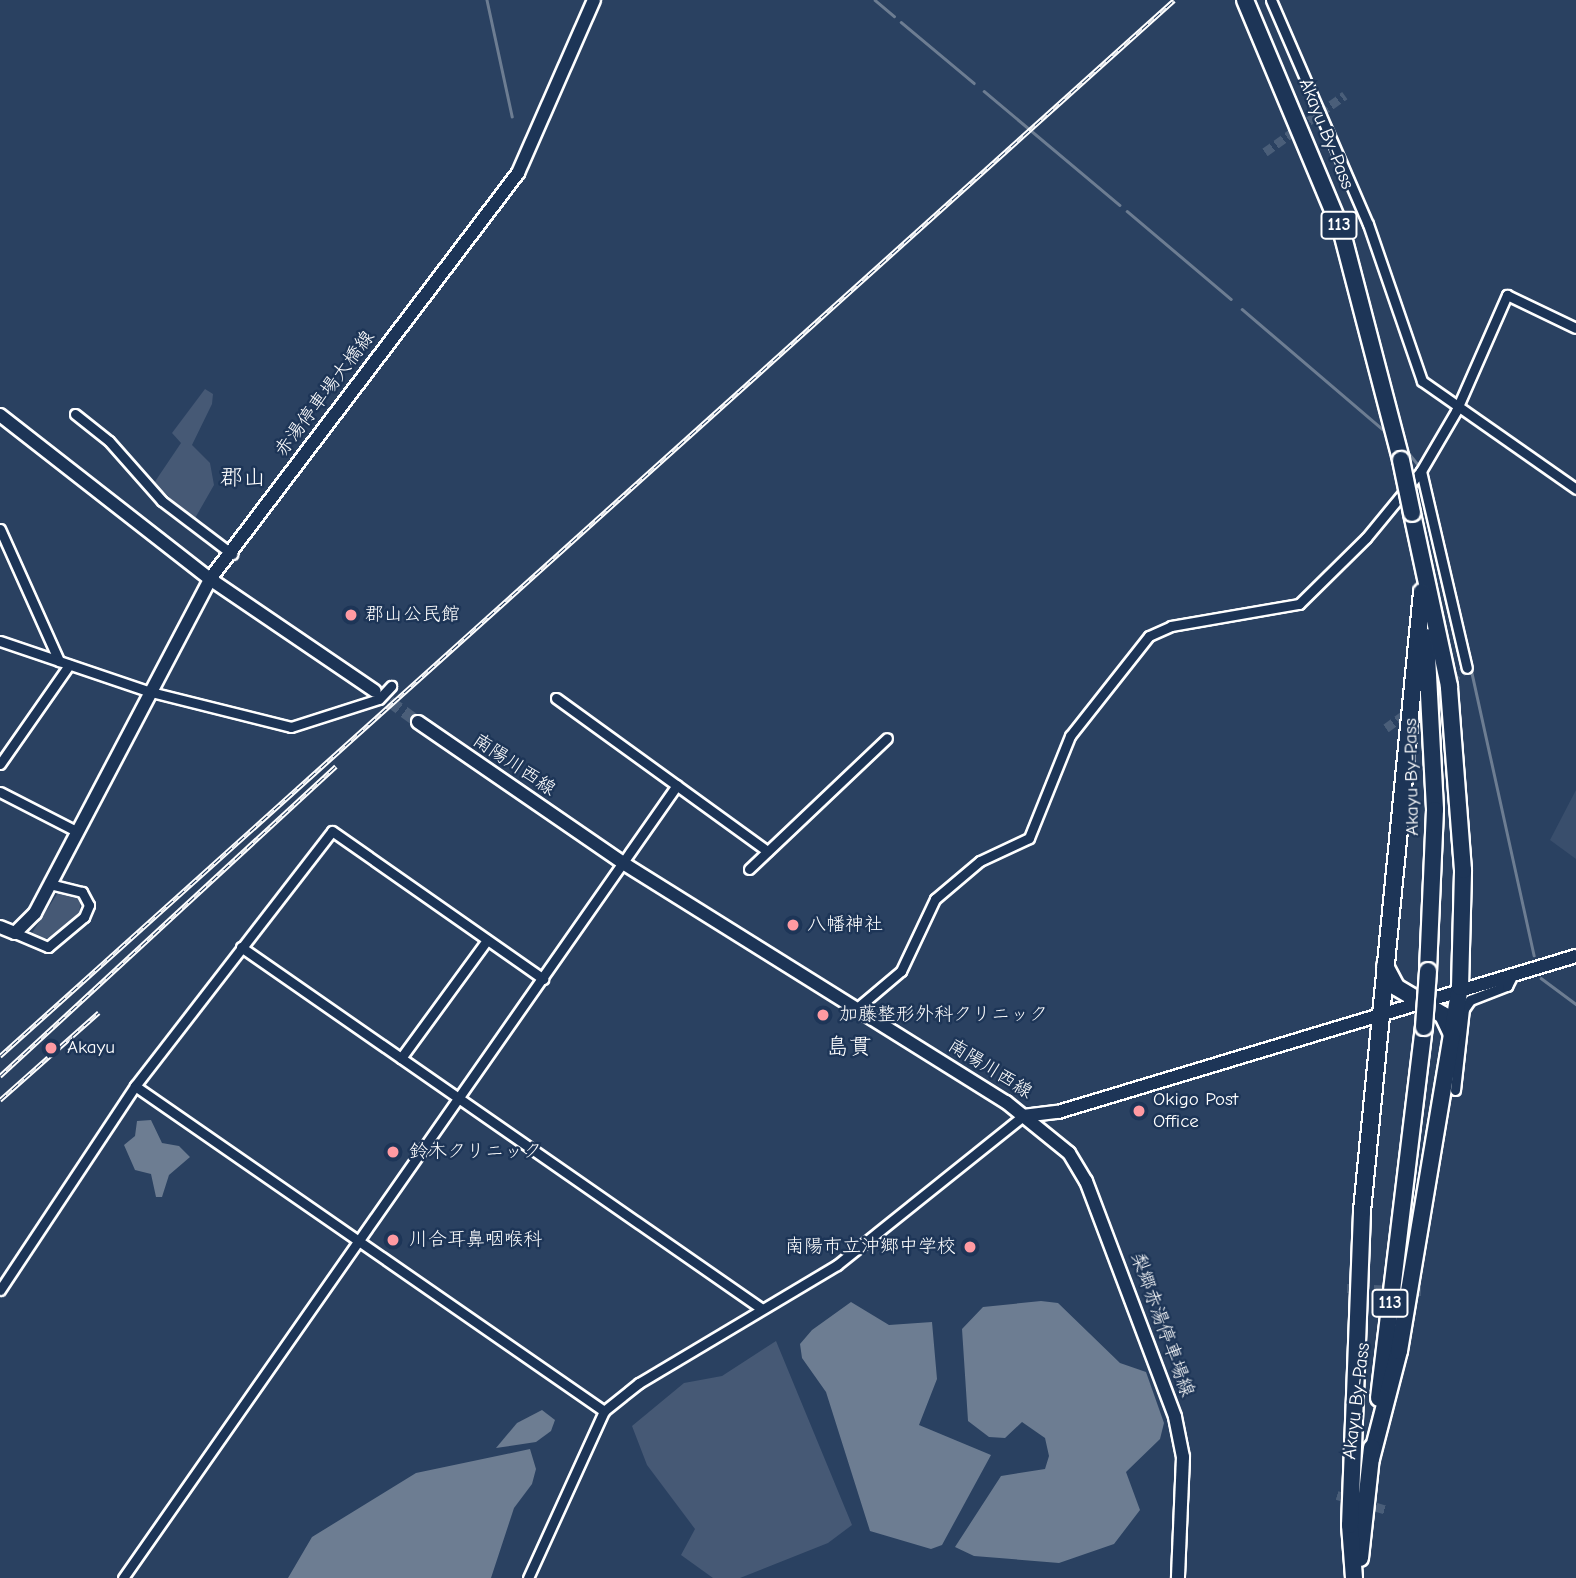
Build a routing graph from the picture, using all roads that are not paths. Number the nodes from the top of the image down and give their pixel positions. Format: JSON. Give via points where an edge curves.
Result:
{"nodes":[{"id":1,"x":594,"y":0,"type":"edge"},
{"id":2,"x":1271,"y":0,"type":"edge"},
{"id":3,"x":1245,"y":1,"type":"edge"},
{"id":4,"x":1576,"y":328,"type":"edge"},
{"id":5,"x":1456,"y":411,"type":"junction"},
{"id":6,"x":75,"y":414,"type":"dead end"},
{"id":7,"x":0,"y":415,"type":"edge"},
{"id":8,"x":1421,"y":471,"type":"junction"},
{"id":9,"x":1576,"y":489,"type":"edge"},
{"id":10,"x":1412,"y":513,"type":"junction"},
{"id":11,"x":0,"y":529,"type":"edge"},
{"id":12,"x":232,"y":554,"type":"junction"},
{"id":13,"x":210,"y":579,"type":"junction"},
{"id":14,"x":1422,"y":592,"type":"junction"},
{"id":15,"x":0,"y":641,"type":"edge"},
{"id":16,"x":59,"y":661,"type":"junction"},
{"id":17,"x":69,"y":665,"type":"junction"},
{"id":18,"x":1467,"y":668,"type":"dead end"},
{"id":19,"x":391,"y":686,"type":"dead end"},
{"id":20,"x":374,"y":691,"type":"tunnel mouth"},
{"id":21,"x":151,"y":692,"type":"junction"},
{"id":22,"x":556,"y":698,"type":"dead end"},
{"id":23,"x":418,"y":722,"type":"tunnel mouth"},
{"id":24,"x":887,"y":738,"type":"dead end"},
{"id":25,"x":0,"y":764,"type":"edge"},
{"id":26,"x":677,"y":785,"type":"junction"},
{"id":27,"x":0,"y":792,"type":"edge"},
{"id":28,"x":76,"y":831,"type":"junction"},
{"id":29,"x":767,"y":851,"type":"junction"},
{"id":30,"x":623,"y":863,"type":"junction"},
{"id":31,"x":749,"y":869,"type":"dead end"},
{"id":32,"x":50,"y":884,"type":"junction"},
{"id":33,"x":0,"y":927,"type":"edge"},
{"id":34,"x":15,"y":933,"type":"junction"},
{"id":35,"x":487,"y":940,"type":"junction"},
{"id":36,"x":242,"y":947,"type":"junction"},
{"id":37,"x":1576,"y":956,"type":"edge"},
{"id":38,"x":1385,"y":966,"type":"junction"},
{"id":39,"x":1514,"y":972,"type":"junction"},
{"id":40,"x":543,"y":979,"type":"junction"},
{"id":41,"x":1460,"y":987,"type":"junction"},
{"id":42,"x":1421,"y":1000,"type":"junction"},
{"id":43,"x":856,"y":1009,"type":"junction"},
{"id":44,"x":1380,"y":1013,"type":"junction"},
{"id":45,"x":1454,"y":1039,"type":"junction"},
{"id":46,"x":401,"y":1058,"type":"junction"},
{"id":47,"x":135,"y":1086,"type":"junction"},
{"id":48,"x":1455,"y":1090,"type":"dead end"},
{"id":49,"x":458,"y":1098,"type":"junction"},
{"id":50,"x":1023,"y":1116,"type":"junction"},
{"id":51,"x":357,"y":1241,"type":"junction"},
{"id":52,"x":0,"y":1290,"type":"edge"},
{"id":53,"x":762,"y":1309,"type":"junction"},
{"id":54,"x":604,"y":1411,"type":"junction"},
{"id":55,"x":1371,"y":1459,"type":"junction"},
{"id":56,"x":123,"y":1578,"type":"edge"},
{"id":57,"x":528,"y":1578,"type":"edge"},
{"id":58,"x":1178,"y":1578,"type":"edge"},
{"id":59,"x":1356,"y":1578,"type":"edge"}],
"edges":[{"from":1,"to":12,"type":"main road","name":"赤湯停車場大橋線","via":[[518,173]]},
{"from":2,"to":5,"type":"street","via":[[1368,224],[1416,370]]},
{"from":3,"to":10,"type":"highway","name":"Akayu By-Pass","number":"113","bridge":true,"via":[[1340,229]]},
{"from":4,"to":5,"type":"street","via":[[1507,295]]},
{"from":5,"to":8,"type":"street"},
{"from":5,"to":9,"type":"street"},
{"from":6,"to":12,"type":"street","via":[[109,441],[162,501]]},
{"from":7,"to":13,"type":"main road"},
{"from":8,"to":18,"type":"street"},
{"from":8,"to":43,"type":"street","via":[[1311,597],[1149,636],[1070,736],[1029,838],[980,861],[935,899],[901,971]]},
{"from":10,"to":14,"type":"highway","name":"Akayu By-Pass","number":"113"},
{"from":10,"to":41,"type":"highway","via":[[1449,686],[1463,870]]},
{"from":11,"to":16,"type":"street"},
{"from":12,"to":13,"type":"main road","name":"赤湯停車場大橋線"},
{"from":13,"to":20,"type":"main road"},
{"from":13,"to":21,"type":"main road","name":"赤湯停車場大橋線"},
{"from":14,"to":38,"type":"highway"},
{"from":14,"to":55,"type":"highway","name":"Akayu By-Pass","number":"113","bridge":true,"via":[[1435,810],[1428,971]]},
{"from":15,"to":16,"type":"street"},
{"from":16,"to":17,"type":"street"},
{"from":17,"to":21,"type":"street"},
{"from":17,"to":25,"type":"street"},
{"from":19,"to":21,"type":"street","via":[[379,699],[291,727]]},
{"from":21,"to":28,"type":"main road","name":"赤湯停車場大橋線"},
{"from":22,"to":26,"type":"street"},
{"from":23,"to":30,"type":"main road","name":"南陽川西線"},
{"from":24,"to":29,"type":"street"},
{"from":26,"to":29,"type":"street"},
{"from":26,"to":30,"type":"street"},
{"from":27,"to":28,"type":"street"},
{"from":28,"to":32,"type":"main road","name":"赤湯停車場大橋線"},
{"from":29,"to":31,"type":"street"},
{"from":30,"to":40,"type":"street"},
{"from":30,"to":43,"type":"main road","name":"南陽川西線"},
{"from":32,"to":34,"type":"main road","name":"赤湯停車場大橋線"},
{"from":32,"to":34,"type":"street","via":[[82,892],[89,905],[84,916],[48,947]]},
{"from":33,"to":34,"type":"main road"},
{"from":35,"to":36,"type":"street","via":[[331,831]]},
{"from":35,"to":40,"type":"street"},
{"from":35,"to":46,"type":"street"},
{"from":36,"to":46,"type":"street"},
{"from":36,"to":47,"type":"street"},
{"from":37,"to":39,"type":"main road","name":"南陽川西線"},
{"from":38,"to":42,"type":"highway","via":[[1396,987]]},
{"from":38,"to":44,"type":"highway"},
{"from":39,"to":41,"type":"main road","name":"南陽川西線"},
{"from":39,"to":48,"type":"street","via":[[1507,986],[1469,1000],[1464,1009]]},
{"from":40,"to":49,"type":"street"},
{"from":41,"to":42,"type":"main road","name":"南陽川西線"},
{"from":41,"to":45,"type":"highway"},
{"from":42,"to":44,"type":"main road","name":"南陽川西線"},
{"from":42,"to":45,"type":"highway","via":[[1443,1015]]},
{"from":43,"to":50,"type":"main road","name":"南陽川西線"},
{"from":44,"to":50,"type":"main road","name":"南陽川西線","via":[[1058,1112]]},
{"from":44,"to":59,"type":"highway","via":[[1362,1211],[1350,1525]]},
{"from":45,"to":55,"type":"highway","via":[[1399,1351]]},
{"from":46,"to":49,"type":"street"},
{"from":47,"to":51,"type":"street"},
{"from":47,"to":52,"type":"street"},
{"from":49,"to":51,"type":"street"},
{"from":49,"to":53,"type":"street"},
{"from":50,"to":53,"type":"street","via":[[857,1251]]},
{"from":50,"to":58,"type":"main road","name":"梨郷赤湯停車場線","via":[[1063,1147],[1086,1181],[1163,1377],[1183,1457]]},
{"from":51,"to":54,"type":"street"},
{"from":51,"to":56,"type":"street"},
{"from":53,"to":54,"type":"street"},
{"from":54,"to":57,"type":"street"},
{"from":55,"to":59,"type":"highway","name":"Akayu By-Pass","number":"113"}]}
